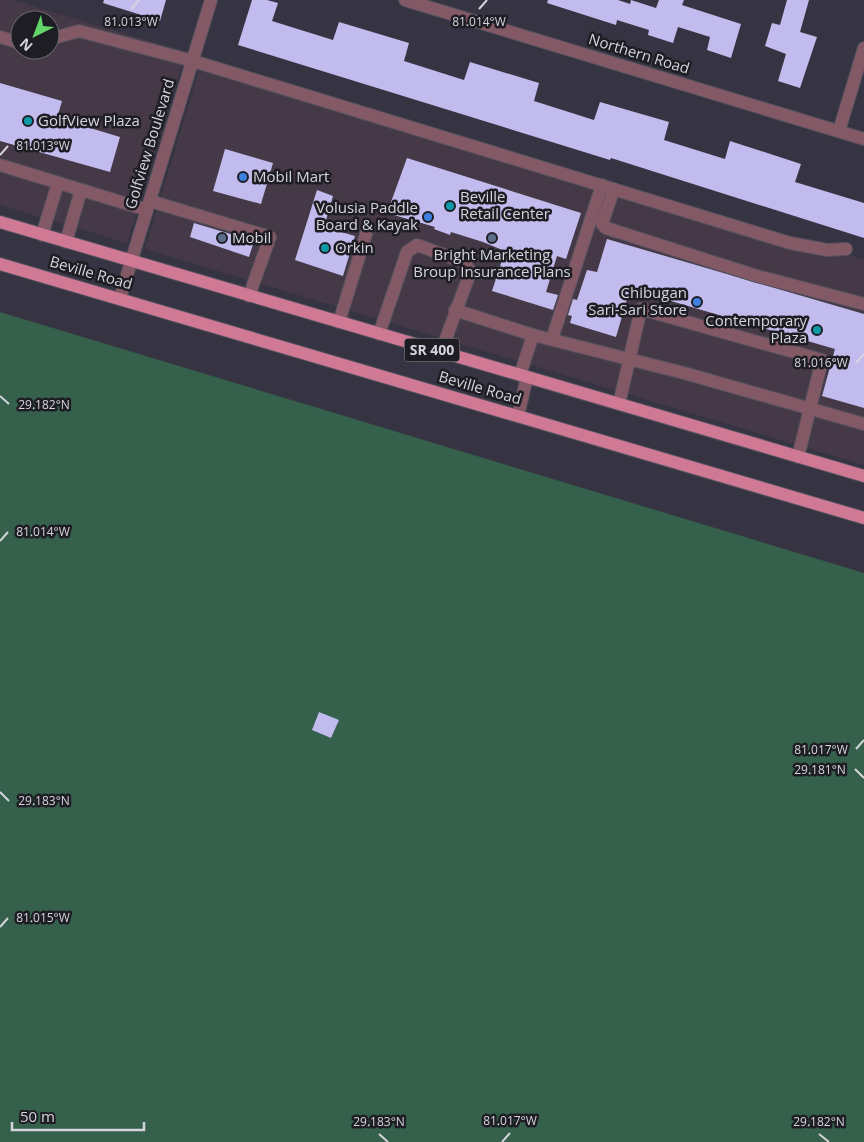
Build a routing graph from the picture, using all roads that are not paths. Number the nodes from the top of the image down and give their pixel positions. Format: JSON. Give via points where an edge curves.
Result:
{"nodes":[{"id":1,"x":211,"y":0,"type":"edge"},
{"id":2,"x":405,"y":0,"type":"edge"},
{"id":3,"x":60,"y":36,"type":"edge"},
{"id":4,"x":864,"y":48,"type":"edge"},
{"id":5,"x":193,"y":61,"type":"junction"},
{"id":6,"x":839,"y":131,"type":"junction"},
{"id":7,"x":864,"y":139,"type":"edge"},
{"id":8,"x":0,"y":165,"type":"edge"},
{"id":9,"x":58,"y":183,"type":"junction"},
{"id":10,"x":608,"y":187,"type":"junction"},
{"id":11,"x":81,"y":190,"type":"junction"},
{"id":12,"x":148,"y":206,"type":"junction"},
{"id":13,"x":0,"y":222,"type":"edge"},
{"id":14,"x":367,"y":231,"type":"dead end"},
{"id":15,"x":42,"y":235,"type":"junction"},
{"id":16,"x":66,"y":242,"type":"junction"},
{"id":17,"x":846,"y":249,"type":"dead end"},
{"id":18,"x":131,"y":261,"type":"junction"},
{"id":19,"x":0,"y":264,"type":"edge"},
{"id":20,"x":249,"y":296,"type":"junction"},
{"id":21,"x":120,"y":298,"type":"junction"},
{"id":22,"x":864,"y":304,"type":"edge"},
{"id":23,"x":455,"y":310,"type":"junction"},
{"id":24,"x":339,"y":322,"type":"junction"},
{"id":25,"x":379,"y":334,"type":"junction"},
{"id":26,"x":533,"y":335,"type":"junction"},
{"id":27,"x":552,"y":339,"type":"junction"},
{"id":28,"x":441,"y":352,"type":"junction"},
{"id":29,"x":629,"y":359,"type":"junction"},
{"id":30,"x":524,"y":376,"type":"junction"},
{"id":31,"x":619,"y":404,"type":"junction"},
{"id":32,"x":810,"y":408,"type":"junction"},
{"id":33,"x":518,"y":416,"type":"junction"},
{"id":34,"x":864,"y":424,"type":"edge"},
{"id":35,"x":798,"y":457,"type":"junction"},
{"id":36,"x":864,"y":476,"type":"edge"},
{"id":37,"x":864,"y":518,"type":"edge"}],
"edges":[{"from":1,"to":5,"type":"street","name":"Golfview Boulevard"},
{"from":2,"to":6,"type":"street","name":"Northern Road"},
{"from":3,"to":5,"type":"street","via":[[79,31]]},
{"from":4,"to":6,"type":"street"},
{"from":5,"to":10,"type":"street"},
{"from":5,"to":12,"type":"street","name":"Golfview Boulevard"},
{"from":6,"to":7,"type":"street","name":"Northern Road"},
{"from":8,"to":9,"type":"street"},
{"from":9,"to":11,"type":"street"},
{"from":9,"to":15,"type":"street"},
{"from":10,"to":17,"type":"street","via":[[790,243],[827,250]]},
{"from":10,"to":22,"type":"street","via":[[602,224],[606,228],[757,276]]},
{"from":10,"to":27,"type":"street"},
{"from":11,"to":12,"type":"street"},
{"from":11,"to":16,"type":"street"},
{"from":12,"to":18,"type":"street","name":"Golfview Boulevard"},
{"from":12,"to":20,"type":"street","via":[[270,237]]},
{"from":13,"to":15,"type":"main road","name":"Beville Road","number":"SR 400"},
{"from":14,"to":24,"type":"street"},
{"from":15,"to":16,"type":"main road","name":"Beville Road","number":"SR 400"},
{"from":16,"to":18,"type":"main road","name":"Beville Road","number":"SR 400"},
{"from":18,"to":20,"type":"main road","name":"Beville Road","number":"SR 400"},
{"from":18,"to":21,"type":"street","name":"Golfview Boulevard"},
{"from":19,"to":21,"type":"main road","name":"Beville Road","number":"SR 400"},
{"from":20,"to":24,"type":"main road","name":"Beville Road","number":"SR 400"},
{"from":21,"to":33,"type":"main road","name":"Beville Road","number":"SR 400"},
{"from":23,"to":25,"type":"street","via":[[470,272],[466,263],[416,245],[407,252]]},
{"from":23,"to":26,"type":"street"},
{"from":23,"to":28,"type":"street"},
{"from":24,"to":25,"type":"main road","name":"Beville Road","number":"SR 400"},
{"from":25,"to":28,"type":"main road","name":"Beville Road","number":"SR 400"},
{"from":26,"to":27,"type":"street"},
{"from":26,"to":30,"type":"street"},
{"from":27,"to":29,"type":"street"},
{"from":28,"to":30,"type":"main road","name":"Beville Road","number":"SR 400"},
{"from":29,"to":31,"type":"street"},
{"from":29,"to":32,"type":"street"},
{"from":29,"to":32,"type":"street","via":[[641,309],[822,360]]},
{"from":30,"to":31,"type":"main road","name":"Beville Road","number":"SR 400"},
{"from":30,"to":33,"type":"street"},
{"from":31,"to":35,"type":"main road","name":"Beville Road","number":"SR 400"},
{"from":32,"to":34,"type":"street"},
{"from":32,"to":35,"type":"street"},
{"from":33,"to":37,"type":"main road","name":"Beville Road","number":"SR 400"},
{"from":35,"to":36,"type":"main road","name":"Beville Road","number":"SR 400"}]}
